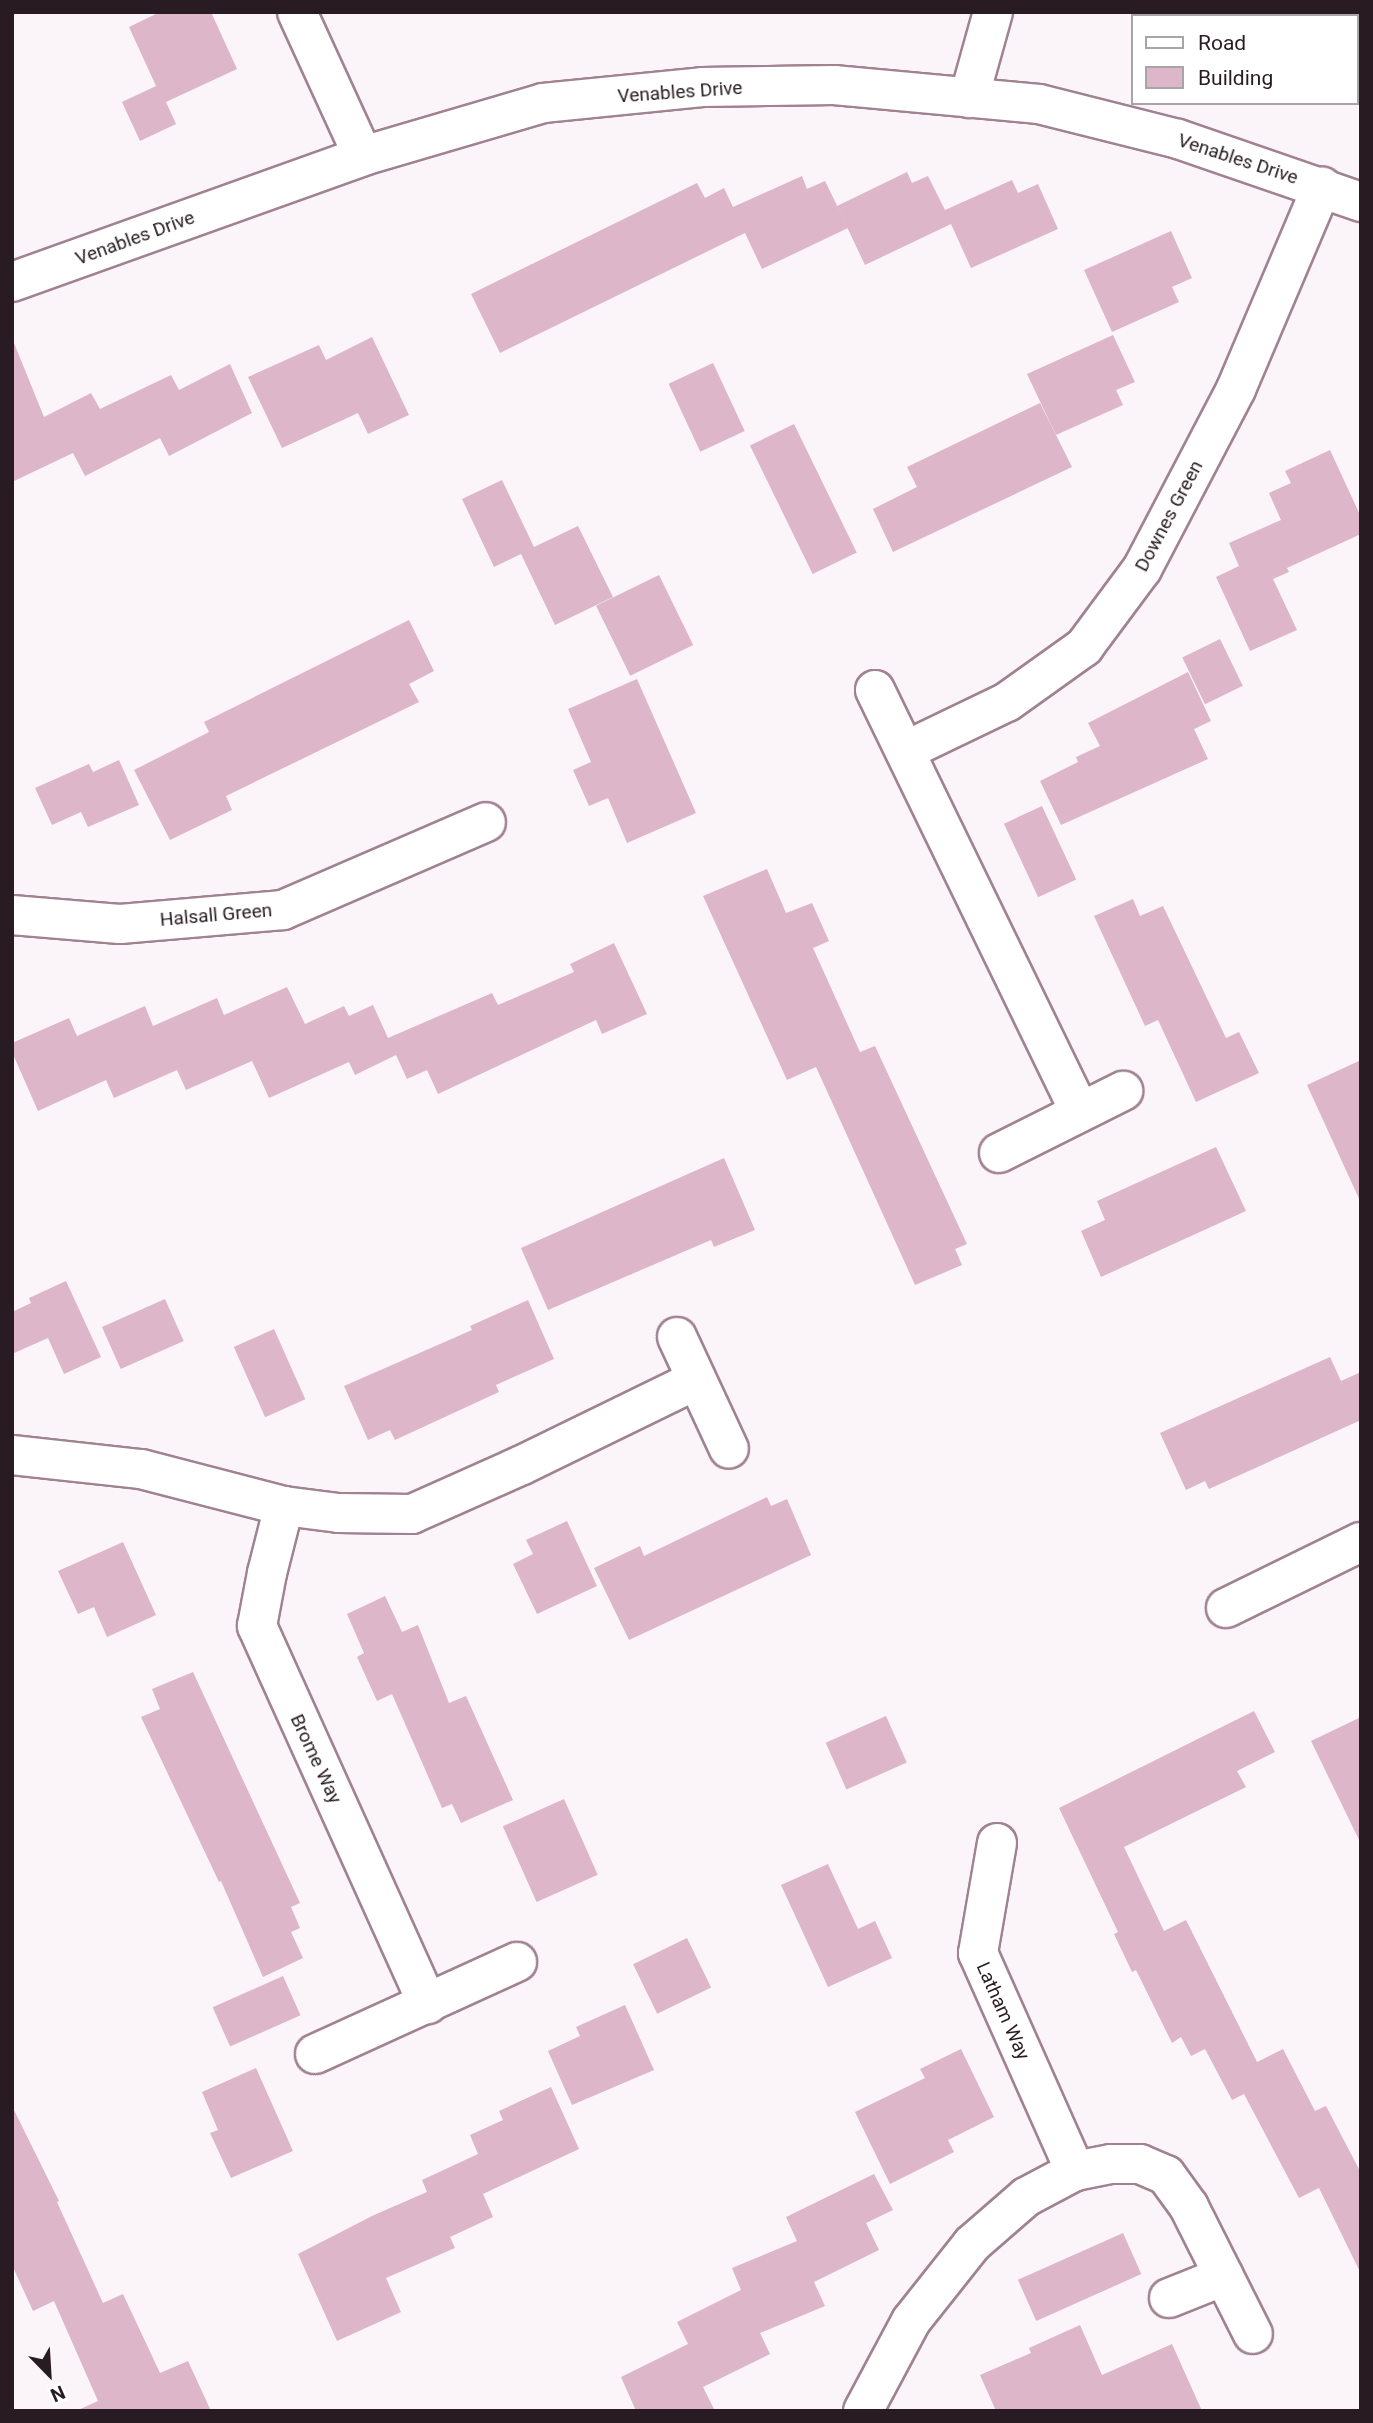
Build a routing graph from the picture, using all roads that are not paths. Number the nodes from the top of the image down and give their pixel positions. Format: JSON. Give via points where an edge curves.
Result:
{"nodes":[{"id":1,"x":297,"y":12,"type":"edge"},
{"id":2,"x":993,"y":12,"type":"edge"},
{"id":3,"x":969,"y":98,"type":"junction"},
{"id":4,"x":363,"y":156,"type":"junction"},
{"id":5,"x":1322,"y":186,"type":"junction"},
{"id":6,"x":1361,"y":202,"type":"edge"},
{"id":7,"x":12,"y":282,"type":"edge"},
{"id":8,"x":875,"y":691,"type":"dead end"},
{"id":9,"x":905,"y":751,"type":"junction"},
{"id":10,"x":486,"y":822,"type":"dead end"},
{"id":11,"x":12,"y":915,"type":"edge"},
{"id":12,"x":1122,"y":1091,"type":"dead end"},
{"id":13,"x":1080,"y":1112,"type":"junction"},
{"id":14,"x":999,"y":1153,"type":"dead end"},
{"id":15,"x":677,"y":1337,"type":"dead end"},
{"id":16,"x":696,"y":1380,"type":"junction"},
{"id":17,"x":729,"y":1449,"type":"dead end"},
{"id":18,"x":12,"y":1455,"type":"edge"},
{"id":19,"x":284,"y":1506,"type":"junction"},
{"id":20,"x":1361,"y":1542,"type":"edge"},
{"id":21,"x":1226,"y":1608,"type":"dead end"},
{"id":22,"x":997,"y":1843,"type":"dead end"},
{"id":23,"x":517,"y":1962,"type":"dead end"},
{"id":24,"x":428,"y":2004,"type":"junction"},
{"id":25,"x":315,"y":2054,"type":"dead end"},
{"id":26,"x":1075,"y":2171,"type":"junction"},
{"id":27,"x":1224,"y":2276,"type":"junction"},
{"id":28,"x":1169,"y":2298,"type":"dead end"},
{"id":29,"x":1254,"y":2334,"type":"dead end"},
{"id":30,"x":863,"y":2411,"type":"edge"}],
"edges":[{"from":1,"to":4,"type":"street"},
{"from":2,"to":3,"type":"street"},
{"from":3,"to":4,"type":"street","name":"Venables Drive","via":[[834,85],[689,89],[543,103]]},
{"from":3,"to":5,"type":"street","name":"Venables Drive","via":[[1064,110],[1178,139]]},
{"from":4,"to":7,"type":"street","name":"Venables Drive"},
{"from":5,"to":6,"type":"street","name":"Venables Drive"},
{"from":5,"to":9,"type":"street","name":"Downes Green","via":[[1236,389],[1133,580],[1084,647],[1007,702]]},
{"from":8,"to":9,"type":"street"},
{"from":9,"to":13,"type":"street"},
{"from":10,"to":11,"type":"street","name":"Halsall Green","via":[[283,910],[120,923]]},
{"from":12,"to":13,"type":"street"},
{"from":13,"to":14,"type":"street"},
{"from":15,"to":16,"type":"street"},
{"from":16,"to":17,"type":"street"},
{"from":16,"to":19,"type":"street","via":[[412,1514],[339,1513]]},
{"from":18,"to":19,"type":"street","via":[[141,1469]]},
{"from":19,"to":24,"type":"street","name":"Brome Way","via":[[257,1626]]},
{"from":20,"to":21,"type":"street"},
{"from":22,"to":26,"type":"street","name":"Latham Way","via":[[978,1953]]},
{"from":23,"to":24,"type":"street"},
{"from":24,"to":25,"type":"street"},
{"from":26,"to":27,"type":"street","via":[[1140,2164],[1167,2175]]},
{"from":26,"to":30,"type":"street","via":[[1026,2197],[972,2244],[911,2321]]},
{"from":27,"to":28,"type":"street"},
{"from":27,"to":29,"type":"street"}]}
